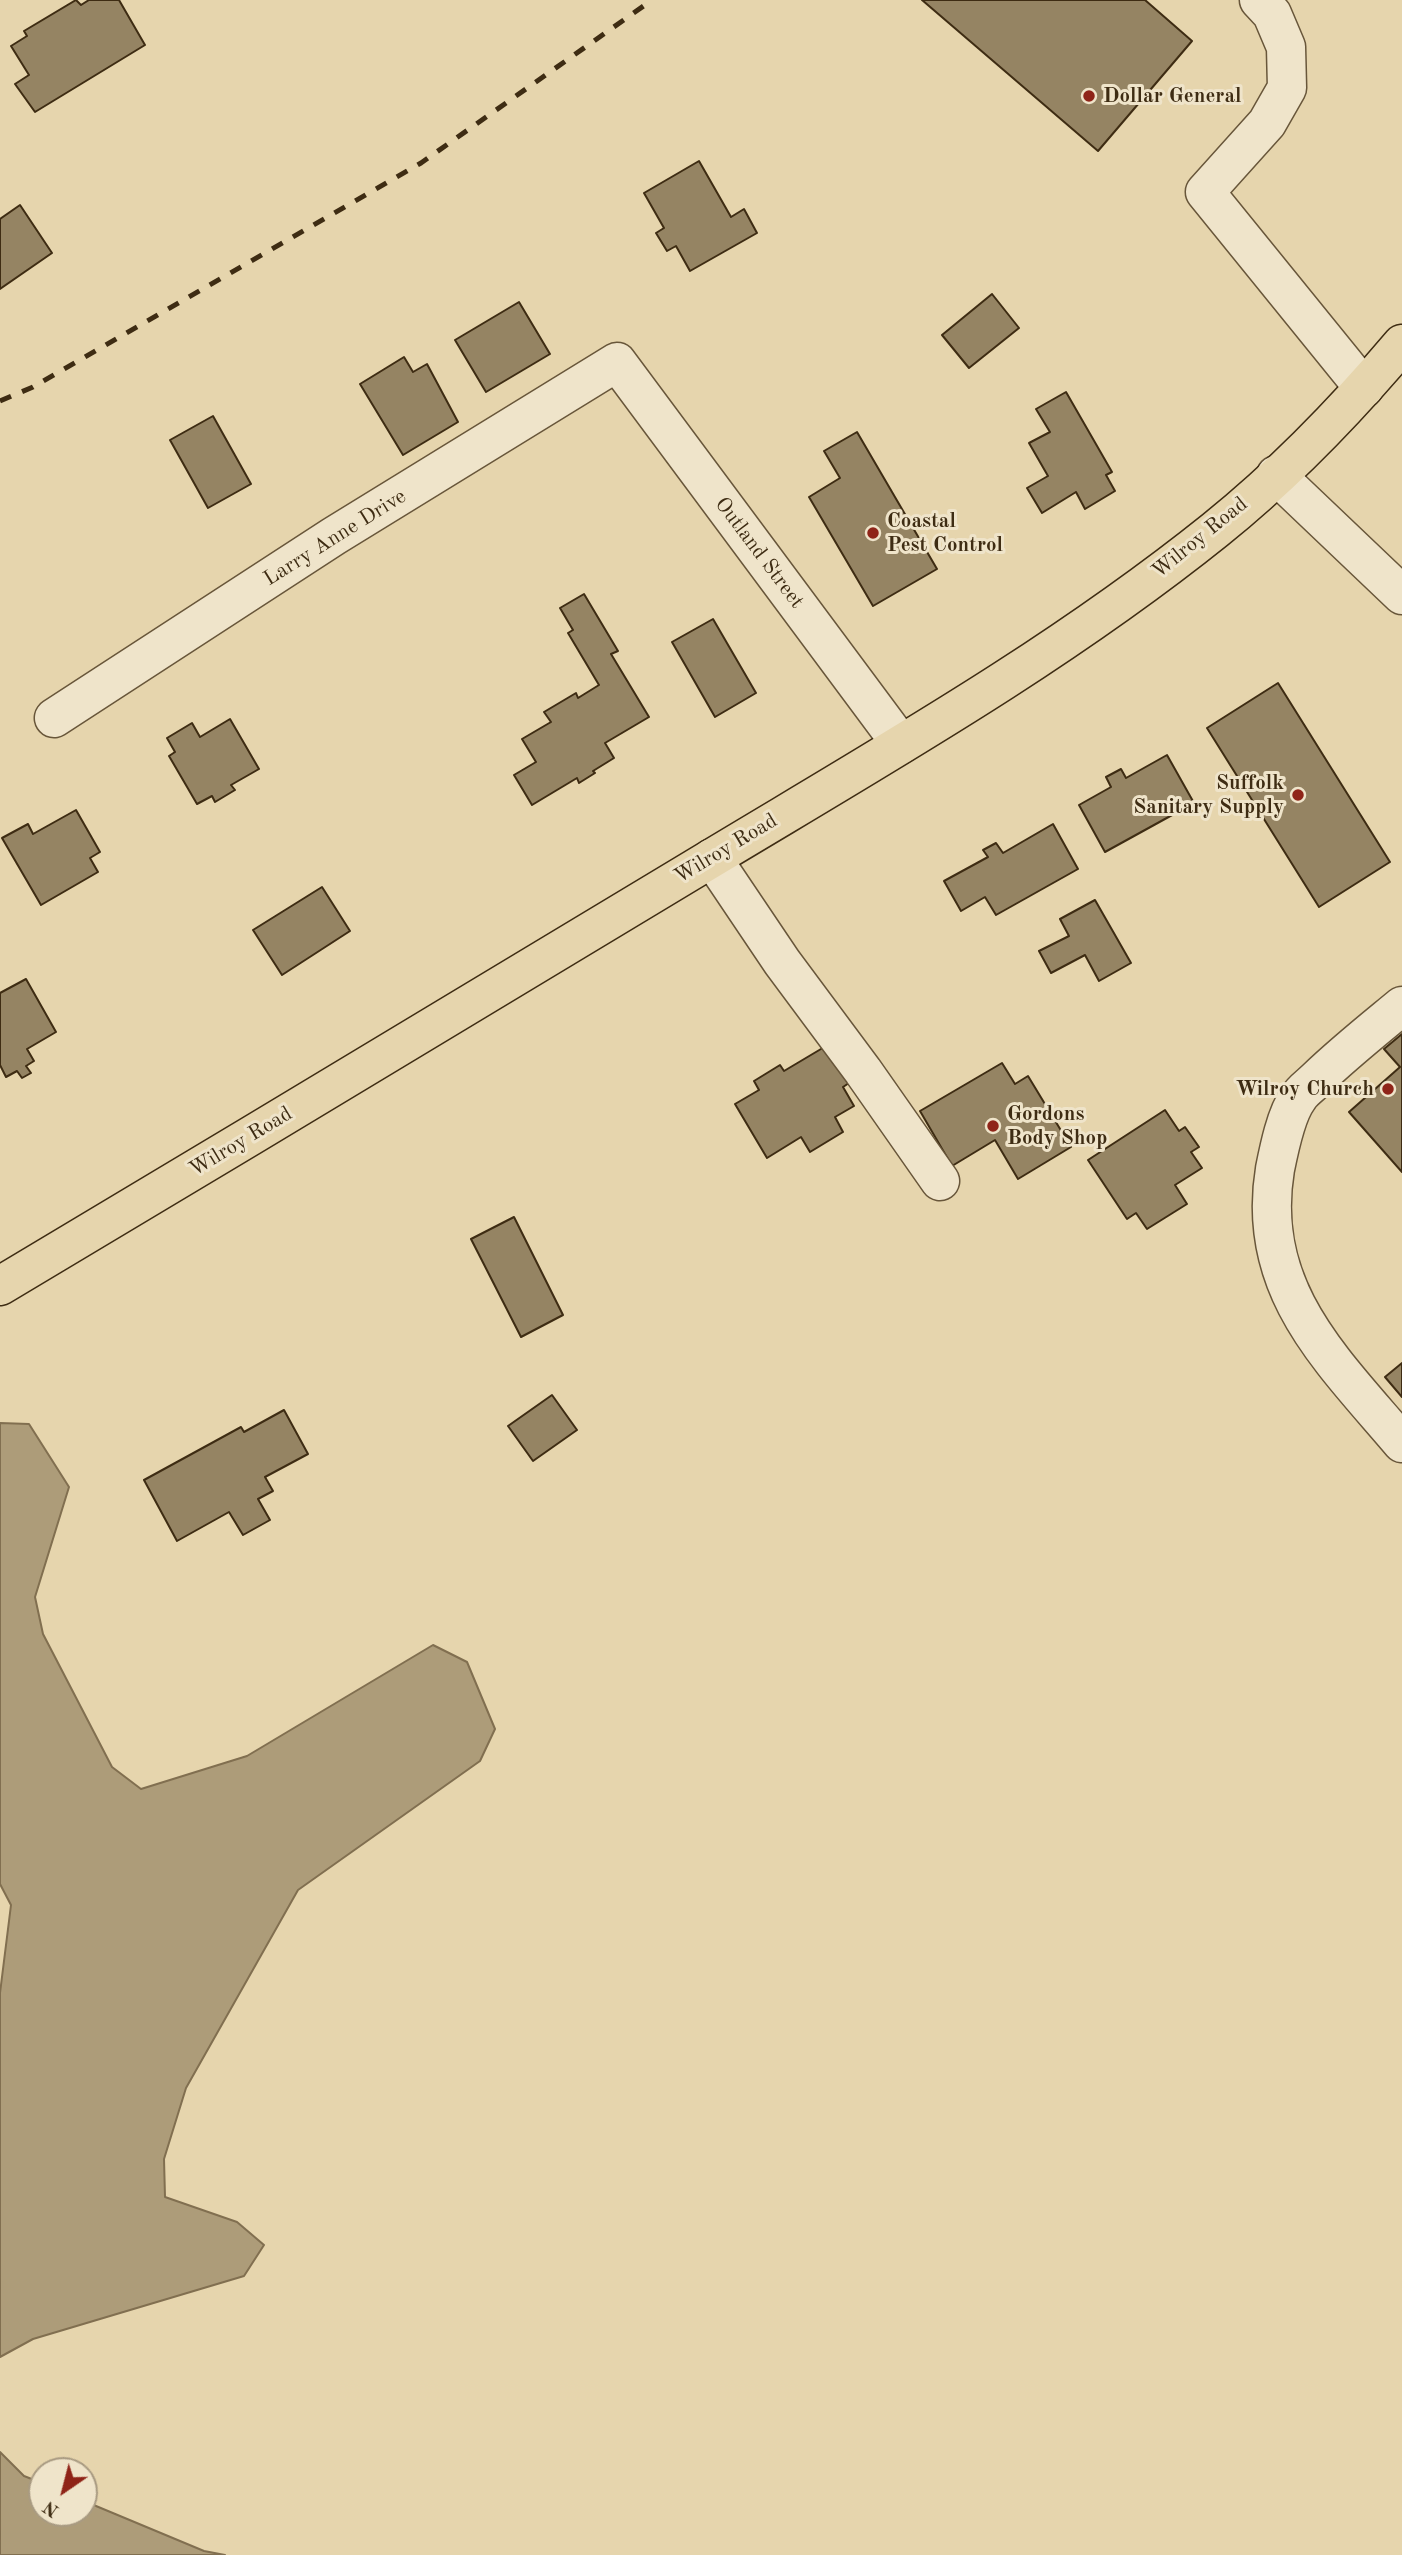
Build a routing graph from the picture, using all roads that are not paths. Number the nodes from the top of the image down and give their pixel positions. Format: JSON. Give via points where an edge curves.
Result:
{"nodes":[{"id":1,"x":1260,"y":0,"type":"edge"},
{"id":2,"x":1398,"y":356,"type":"edge"},
{"id":3,"x":617,"y":362,"type":"joint"},
{"id":4,"x":1364,"y":388,"type":"junction"},
{"id":5,"x":1276,"y":475,"type":"junction"},
{"id":6,"x":1402,"y":595,"type":"edge"},
{"id":7,"x":54,"y":718,"type":"dead end"},
{"id":8,"x":901,"y":744,"type":"junction"},
{"id":9,"x":712,"y":858,"type":"junction"},
{"id":10,"x":1402,"y":1006,"type":"edge"},
{"id":11,"x":940,"y":1181,"type":"dead end"},
{"id":12,"x":0,"y":1286,"type":"edge"},
{"id":13,"x":1402,"y":1443,"type":"edge"}],
"edges":[{"from":1,"to":4,"type":"street","via":[[1272,14],[1286,47],[1287,88],[1267,123],[1205,192]]},
{"from":2,"to":4,"type":"main road","name":"Wilroy Road"},
{"from":3,"to":7,"type":"street","name":"Larry Anne Drive"},
{"from":3,"to":8,"type":"street","name":"Outland Street"},
{"from":4,"to":5,"type":"main road","name":"Wilroy Road"},
{"from":5,"to":6,"type":"street"},
{"from":5,"to":8,"type":"main road","name":"Wilroy Road","via":[[1216,529],[1074,634]]},
{"from":8,"to":9,"type":"main road","name":"Wilroy Road"},
{"from":9,"to":11,"type":"street"},
{"from":9,"to":12,"type":"main road","name":"Wilroy Road"},
{"from":10,"to":13,"type":"street","via":[[1298,1098],[1280,1143],[1272,1192],[1274,1240],[1283,1279],[1305,1323]]}]}
